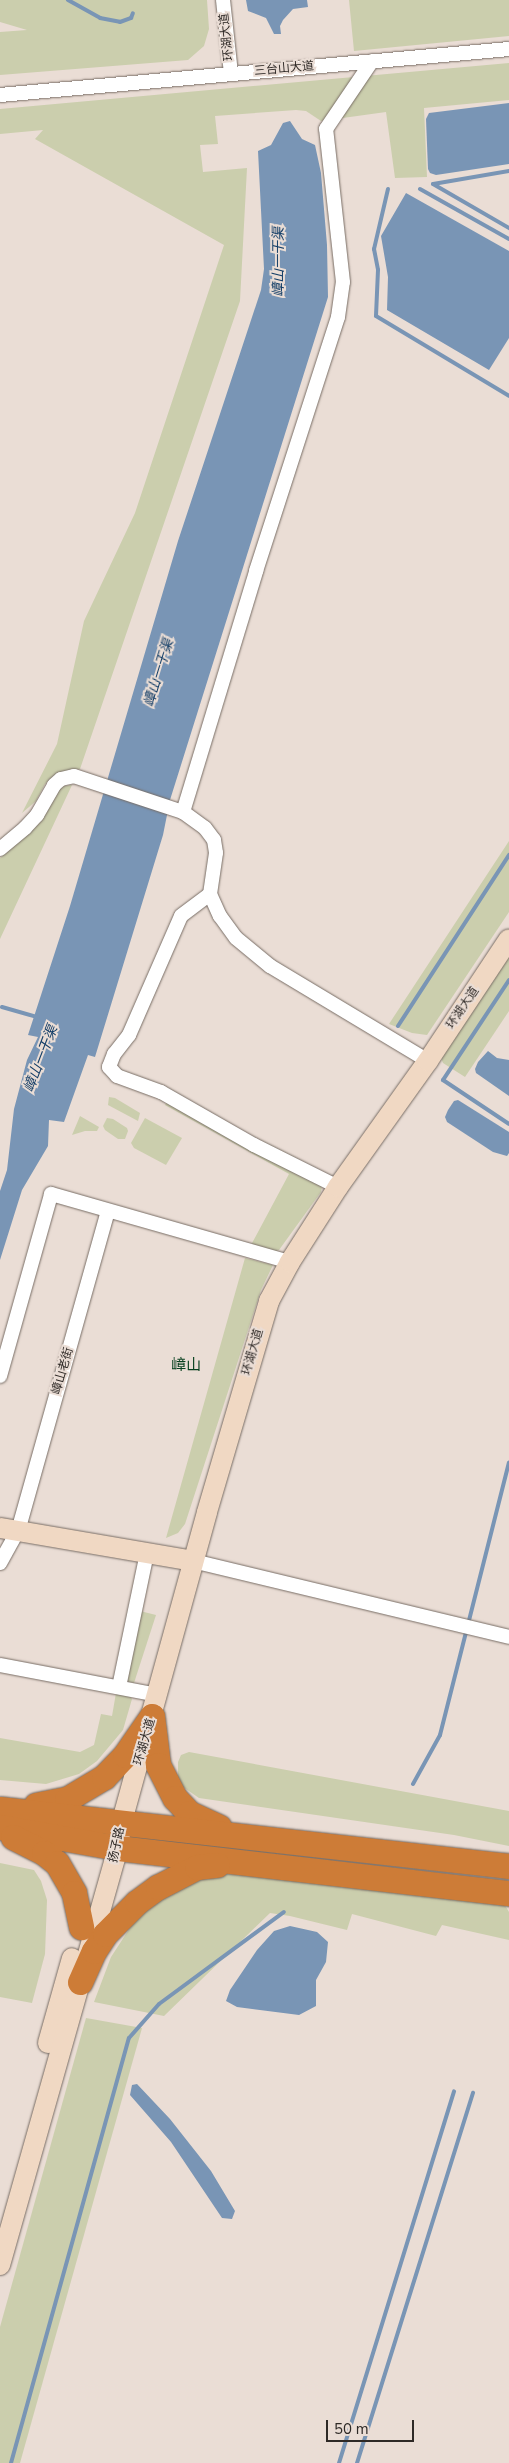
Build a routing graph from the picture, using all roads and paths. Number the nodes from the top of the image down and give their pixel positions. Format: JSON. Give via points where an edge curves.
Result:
{"nodes":[{"id":1,"x":223,"y":0,"type":"edge"},
{"id":2,"x":509,"y":48,"type":"edge"},
{"id":3,"x":372,"y":61,"type":"junction"},
{"id":4,"x":231,"y":74,"type":"junction"},
{"id":5,"x":0,"y":95,"type":"edge"},
{"id":6,"x":180,"y":811,"type":"junction"},
{"id":7,"x":0,"y":849,"type":"edge"},
{"id":8,"x":210,"y":894,"type":"junction"},
{"id":9,"x":509,"y":939,"type":"edge"},
{"id":10,"x":428,"y":1061,"type":"junction"},
{"id":11,"x":338,"y":1187,"type":"junction"},
{"id":12,"x":108,"y":1211,"type":"junction"},
{"id":13,"x":290,"y":1262,"type":"junction"},
{"id":14,"x":0,"y":1376,"type":"edge"},
{"id":15,"x":9,"y":1530,"type":"edge"},
{"id":16,"x":147,"y":1553,"type":"junction"},
{"id":17,"x":193,"y":1561,"type":"junction"},
{"id":18,"x":0,"y":1563,"type":"edge"},
{"id":19,"x":509,"y":1637,"type":"edge"},
{"id":20,"x":0,"y":1665,"type":"edge"},
{"id":21,"x":119,"y":1687,"type":"junction"},
{"id":22,"x":155,"y":1705,"type":"junction"},
{"id":23,"x":0,"y":1808,"type":"edge"},
{"id":24,"x":122,"y":1821,"type":"junction"},
{"id":25,"x":0,"y":1828,"type":"edge"},
{"id":26,"x":250,"y":1837,"type":"junction"},
{"id":27,"x":111,"y":1846,"type":"junction"},
{"id":28,"x":244,"y":1862,"type":"junction"},
{"id":29,"x":509,"y":1866,"type":"edge"},
{"id":30,"x":509,"y":1893,"type":"edge"},
{"id":31,"x":81,"y":1927,"type":"junction"},
{"id":32,"x":80,"y":1982,"type":"junction"},
{"id":33,"x":0,"y":2216,"type":"edge"},
{"id":34,"x":0,"y":2265,"type":"edge"}],
"edges":[{"from":1,"to":4,"type":"street","name":"环湖大道"},
{"from":2,"to":3,"type":"street","name":"三台山大道"},
{"from":3,"to":4,"type":"street","name":"三台山大道"},
{"from":3,"to":6,"type":"street","via":[[326,129],[344,282],[338,318]]},
{"from":4,"to":5,"type":"street","name":"三台山大道"},
{"from":6,"to":7,"type":"street","via":[[74,776],[61,779],[54,785],[37,815]]},
{"from":6,"to":8,"type":"street","via":[[205,828],[214,840],[216,853]]},
{"from":8,"to":10,"type":"street","via":[[220,916],[236,938],[252,952]]},
{"from":8,"to":11,"type":"street","via":[[181,916],[129,1035],[114,1054],[109,1068],[117,1076],[161,1092],[254,1145]]},
{"from":9,"to":10,"type":"street","name":"环湖大道"},
{"from":10,"to":11,"type":"street","name":"环湖大道"},
{"from":11,"to":13,"type":"street","name":"环湖大道"},
{"from":12,"to":13,"type":"street"},
{"from":12,"to":14,"type":"street","via":[[51,1194]]},
{"from":12,"to":15,"type":"street","name":"嶂山老街"},
{"from":13,"to":17,"type":"street","name":"环湖大道","via":[[262,1319]]},
{"from":15,"to":16,"type":"street"},
{"from":15,"to":18,"type":"street","name":"嶂山老街"},
{"from":16,"to":17,"type":"street"},
{"from":16,"to":21,"type":"street"},
{"from":17,"to":19,"type":"street"},
{"from":17,"to":22,"type":"street","name":"环湖大道"},
{"from":20,"to":21,"type":"street"},
{"from":21,"to":22,"type":"street"},
{"from":22,"to":23,"type":"highway","via":[[120,1761],[89,1787],[67,1799]]},
{"from":22,"to":24,"type":"street","name":"环湖大道"},
{"from":22,"to":26,"type":"highway","via":[[158,1765],[175,1798],[189,1813],[205,1822]]},
{"from":23,"to":24,"type":"highway"},
{"from":24,"to":26,"type":"highway"},
{"from":24,"to":27,"type":"street","name":"扬子路"},
{"from":25,"to":27,"type":"highway"},
{"from":25,"to":31,"type":"highway","via":[[56,1863],[74,1892]]},
{"from":26,"to":29,"type":"highway"},
{"from":27,"to":28,"type":"highway"},
{"from":27,"to":31,"type":"street","name":"扬子路"},
{"from":27,"to":32,"type":"street","name":"扬子路"},
{"from":28,"to":30,"type":"highway"},
{"from":28,"to":32,"type":"highway","via":[[197,1867],[144,1897],[105,1934]]},
{"from":31,"to":33,"type":"street","name":"扬子路"},
{"from":32,"to":34,"type":"street","name":"扬子路"}]}
